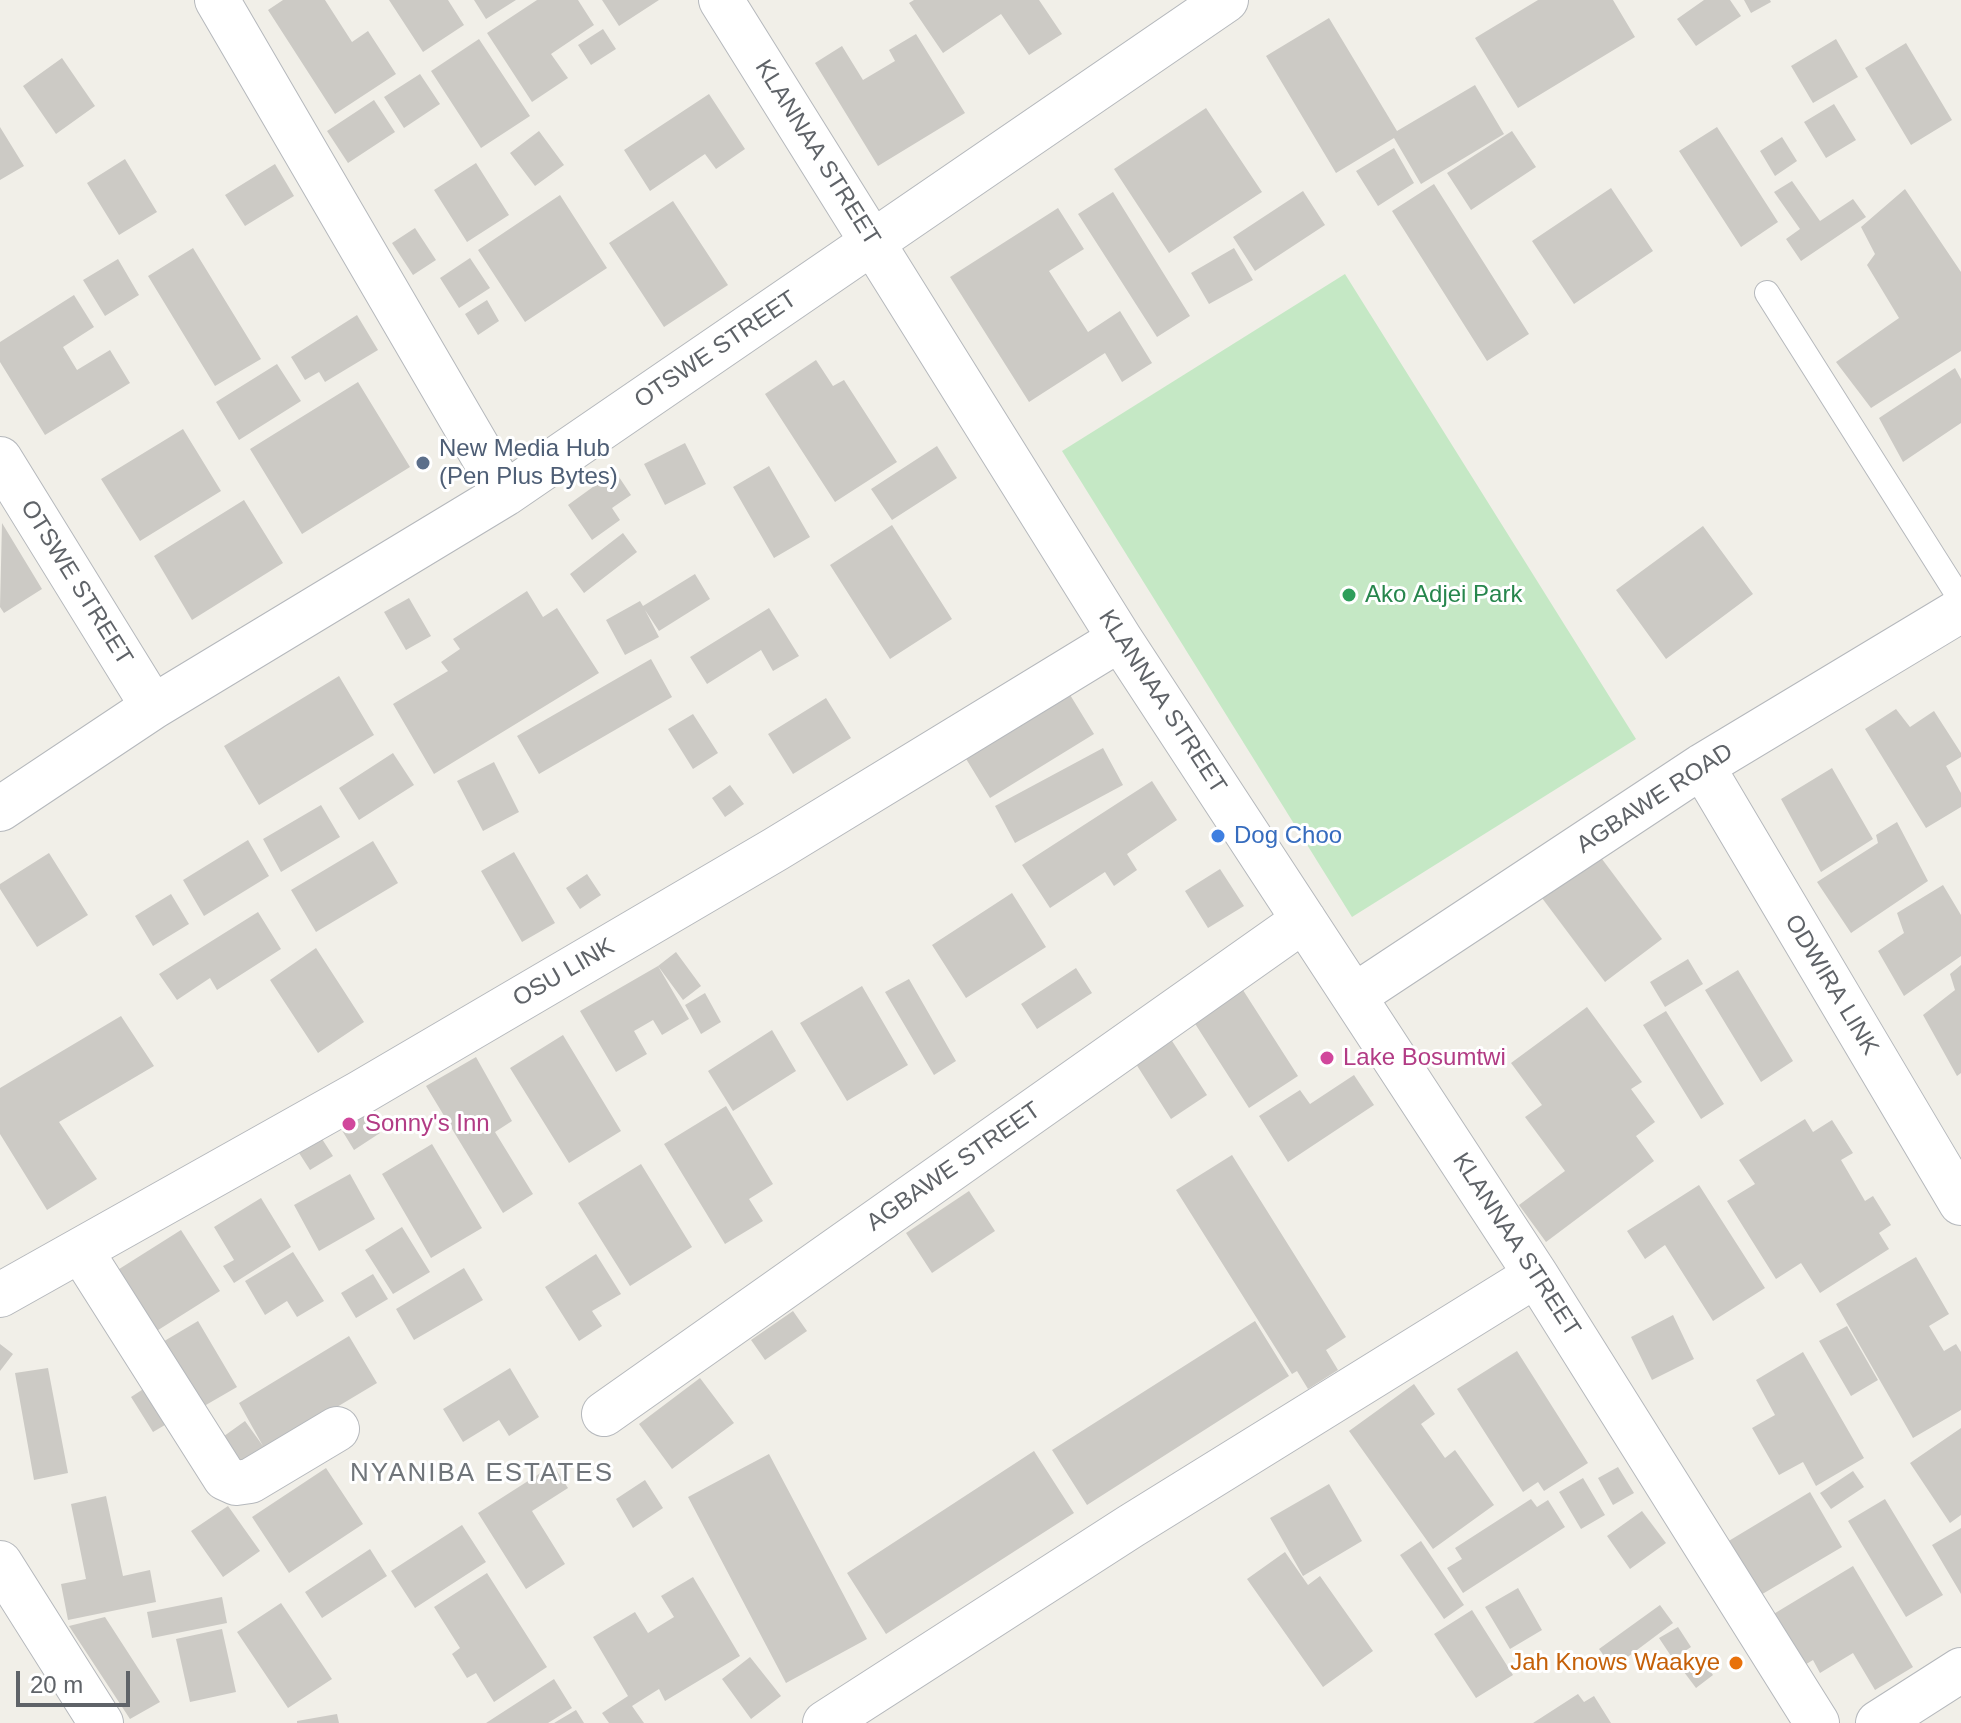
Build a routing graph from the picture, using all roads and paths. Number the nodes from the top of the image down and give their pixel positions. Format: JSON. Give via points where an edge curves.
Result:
{"nodes":[{"id":1,"x":217,"y":0,"type":"edge"},
{"id":2,"x":721,"y":0,"type":"edge"},
{"id":3,"x":1226,"y":0,"type":"edge"},
{"id":4,"x":873,"y":243,"type":"junction"},
{"id":5,"x":1767,"y":293,"type":"dead end"},
{"id":6,"x":0,"y":459,"type":"edge"},
{"id":7,"x":505,"y":494,"type":"junction"},
{"id":8,"x":1961,"y":600,"type":"edge"},
{"id":9,"x":1961,"y":610,"type":"edge"},
{"id":10,"x":1120,"y":639,"type":"junction"},
{"id":11,"x":153,"y":707,"type":"junction"},
{"id":12,"x":1702,"y":766,"type":"junction"},
{"id":13,"x":0,"y":809,"type":"edge"},
{"id":14,"x":1304,"y":920,"type":"junction"},
{"id":15,"x":1354,"y":996,"type":"junction"},
{"id":16,"x":1946,"y":1144,"type":"edge"},
{"id":17,"x":1961,"y":1203,"type":"edge"},
{"id":18,"x":81,"y":1251,"type":"junction"},
{"id":19,"x":1536,"y":1275,"type":"junction"},
{"id":20,"x":0,"y":1295,"type":"edge"},
{"id":21,"x":604,"y":1414,"type":"dead end"},
{"id":22,"x":337,"y":1429,"type":"dead end"},
{"id":23,"x":0,"y":1563,"type":"edge"},
{"id":24,"x":1961,"y":1670,"type":"edge"},
{"id":25,"x":101,"y":1723,"type":"edge"},
{"id":26,"x":825,"y":1723,"type":"edge"},
{"id":27,"x":1817,"y":1723,"type":"edge"},
{"id":28,"x":1878,"y":1723,"type":"edge"}],
"edges":[{"from":1,"to":7,"type":"street"},
{"from":2,"to":4,"type":"street","name":"KLANNAA STREET"},
{"from":3,"to":4,"type":"street","name":"OTSWE STREET"},
{"from":4,"to":7,"type":"street","name":"OTSWE STREET"},
{"from":4,"to":10,"type":"street","name":"KLANNAA STREET"},
{"from":5,"to":8,"type":"lane"},
{"from":6,"to":11,"type":"street","name":"OTSWE STREET"},
{"from":7,"to":11,"type":"street","name":"OTSWE STREET"},
{"from":9,"to":12,"type":"street","name":"AGBAWE ROAD"},
{"from":10,"to":14,"type":"street","name":"KLANNAA STREET"},
{"from":10,"to":18,"type":"street","name":"OSU LINK","via":[[763,857]]},
{"from":11,"to":13,"type":"street","name":"OTSWE STREET"},
{"from":12,"to":15,"type":"street","name":"AGBAWE ROAD"},
{"from":12,"to":16,"type":"street","name":"ODWIRA LINK"},
{"from":14,"to":15,"type":"street","name":"KLANNAA STREET"},
{"from":14,"to":21,"type":"street","name":"AGBAWE STREET"},
{"from":15,"to":19,"type":"street","name":"KLANNAA STREET"},
{"from":16,"to":17,"type":"street","name":"ODWIRA LINK"},
{"from":18,"to":20,"type":"street","name":"OSU LINK"},
{"from":18,"to":22,"type":"street","via":[[225,1478],[250,1481]]},
{"from":19,"to":26,"type":"street"},
{"from":19,"to":27,"type":"street","name":"KLANNAA STREET"},
{"from":23,"to":25,"type":"street"},
{"from":24,"to":28,"type":"street"}]}
